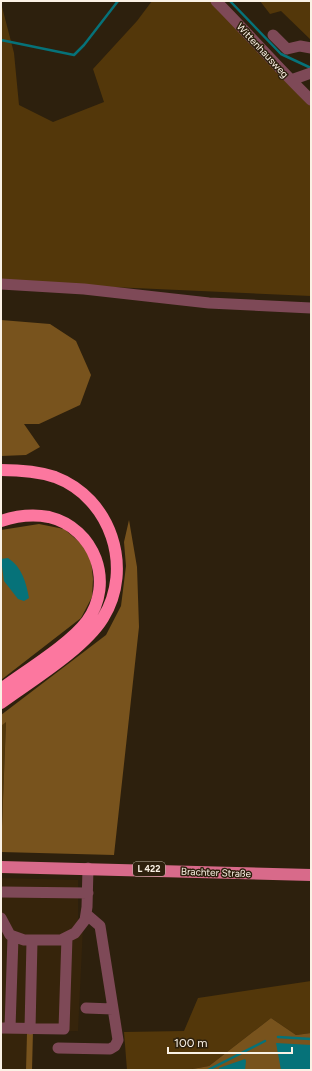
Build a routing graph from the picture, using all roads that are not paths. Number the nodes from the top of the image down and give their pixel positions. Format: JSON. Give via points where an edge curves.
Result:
{"nodes":[{"id":1,"x":216,"y":1,"type":"edge"},
{"id":2,"x":273,"y":35,"type":"dead end"},
{"id":3,"x":311,"y":48,"type":"edge"},
{"id":4,"x":311,"y":73,"type":"edge"},
{"id":5,"x":291,"y":80,"type":"junction"},
{"id":6,"x":311,"y":100,"type":"edge"},
{"id":7,"x":1,"y":284,"type":"edge"},
{"id":8,"x":311,"y":308,"type":"edge"},
{"id":9,"x":1,"y":470,"type":"edge"},
{"id":10,"x":1,"y":521,"type":"edge"},
{"id":11,"x":1,"y":689,"type":"edge"},
{"id":12,"x":1,"y":703,"type":"edge"},
{"id":13,"x":1,"y":867,"type":"edge"},
{"id":14,"x":88,"y":868,"type":"junction"},
{"id":15,"x":311,"y":875,"type":"edge"},
{"id":16,"x":1,"y":892,"type":"edge"},
{"id":17,"x":88,"y":892,"type":"junction"},
{"id":18,"x":86,"y":914,"type":"junction"},
{"id":19,"x":2,"y":923,"type":"edge"},
{"id":20,"x":13,"y":937,"type":"junction"},
{"id":21,"x":67,"y":937,"type":"junction"},
{"id":22,"x":32,"y":941,"type":"junction"},
{"id":23,"x":86,"y":1008,"type":"dead end"},
{"id":24,"x":113,"y":1009,"type":"junction"},
{"id":25,"x":6,"y":1028,"type":"edge"},
{"id":26,"x":30,"y":1028,"type":"junction"},
{"id":27,"x":58,"y":1048,"type":"dead end"}],
"edges":[{"from":1,"to":5,"type":"street","name":"Wittenhausweg"},
{"from":2,"to":3,"type":"street","via":[[287,50],[300,46]]},
{"from":4,"to":5,"type":"street"},
{"from":5,"to":6,"type":"street","name":"Wittenhausweg"},
{"from":7,"to":8,"type":"street","via":[[84,289],[209,303]]},
{"from":9,"to":12,"type":"highway","via":[[26,470],[48,475],[67,483],[86,496],[107,525],[114,542],[118,566],[112,602],[93,633]]},
{"from":10,"to":11,"type":"highway","via":[[38,516],[68,524],[90,546],[98,562],[100,580],[97,602],[80,629]]},
{"from":13,"to":14,"type":"main road","name":"Brachter Straße","number":"L 422"},
{"from":14,"to":15,"type":"main road","name":"Brachter Straße","number":"L 422"},
{"from":14,"to":17,"type":"street"},
{"from":16,"to":17,"type":"street"},
{"from":17,"to":18,"type":"street"},
{"from":18,"to":21,"type":"street","via":[[75,933]]},
{"from":18,"to":24,"type":"street","via":[[100,926]]},
{"from":19,"to":20,"type":"street"},
{"from":20,"to":22,"type":"street"},
{"from":20,"to":25,"type":"street"},
{"from":21,"to":22,"type":"street","via":[[61,940]]},
{"from":21,"to":26,"type":"street","via":[[64,1029]]},
{"from":22,"to":26,"type":"street"},
{"from":23,"to":24,"type":"street"},
{"from":24,"to":27,"type":"street","via":[[118,1040],[115,1046],[110,1049]]},
{"from":25,"to":26,"type":"street"}]}
